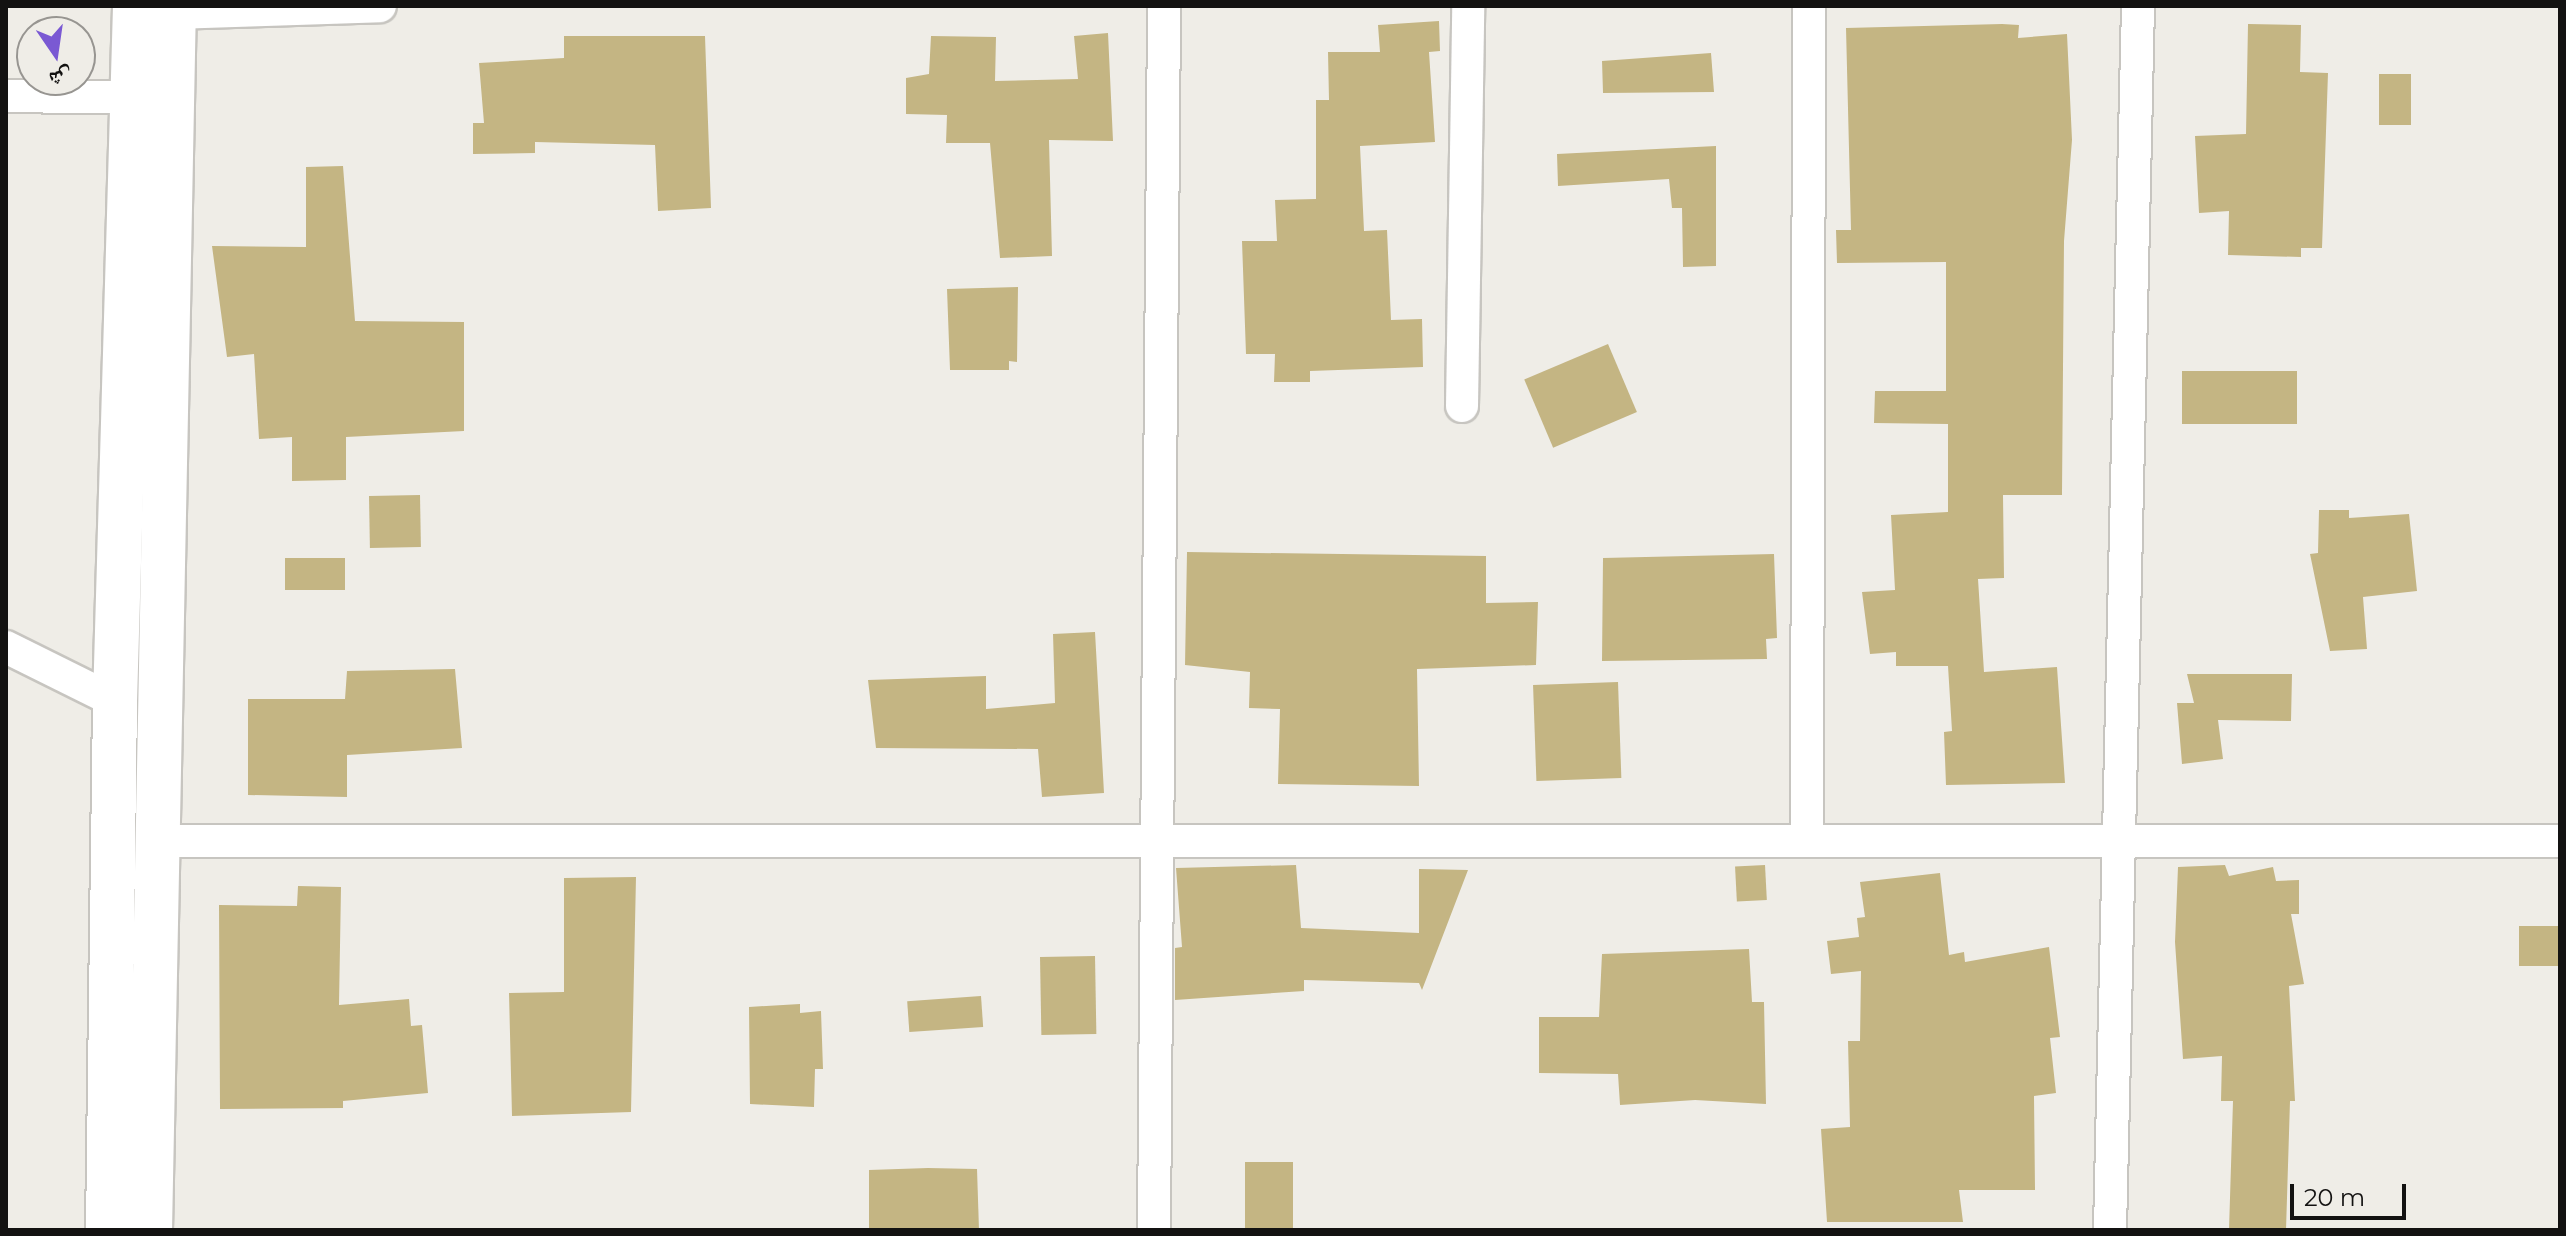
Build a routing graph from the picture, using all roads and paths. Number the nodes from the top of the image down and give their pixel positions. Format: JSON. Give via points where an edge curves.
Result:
{"nodes":[{"id":1,"x":380,"y":6,"type":"edge"},
{"id":2,"x":1164,"y":6,"type":"edge"},
{"id":3,"x":1468,"y":6,"type":"edge"},
{"id":4,"x":1809,"y":6,"type":"edge"},
{"id":5,"x":2138,"y":6,"type":"edge"},
{"id":6,"x":161,"y":8,"type":"edge"},
{"id":7,"x":6,"y":96,"type":"edge"},
{"id":8,"x":154,"y":98,"type":"junction"},
{"id":9,"x":1462,"y":406,"type":"dead end"},
{"id":10,"x":6,"y":647,"type":"edge"},
{"id":11,"x":115,"y":701,"type":"junction"},
{"id":12,"x":1157,"y":837,"type":"junction"},
{"id":13,"x":1807,"y":839,"type":"junction"},
{"id":14,"x":2119,"y":840,"type":"junction"},
{"id":15,"x":159,"y":841,"type":"junction"},
{"id":16,"x":2560,"y":841,"type":"edge"},
{"id":17,"x":108,"y":1230,"type":"edge"},
{"id":18,"x":150,"y":1230,"type":"edge"},
{"id":19,"x":1154,"y":1230,"type":"edge"},
{"id":20,"x":2110,"y":1230,"type":"edge"}],
"edges":[{"from":1,"to":6,"type":"street"},
{"from":2,"to":12,"type":"street"},
{"from":3,"to":9,"type":"street"},
{"from":4,"to":13,"type":"street"},
{"from":5,"to":14,"type":"street"},
{"from":6,"to":8,"type":"street"},
{"from":7,"to":8,"type":"street"},
{"from":8,"to":11,"type":"street"},
{"from":8,"to":15,"type":"street"},
{"from":10,"to":11,"type":"street"},
{"from":11,"to":17,"type":"street"},
{"from":12,"to":13,"type":"street"},
{"from":12,"to":15,"type":"street"},
{"from":12,"to":19,"type":"street"},
{"from":13,"to":14,"type":"street"},
{"from":14,"to":16,"type":"street"},
{"from":14,"to":20,"type":"street"},
{"from":15,"to":18,"type":"street"}]}
